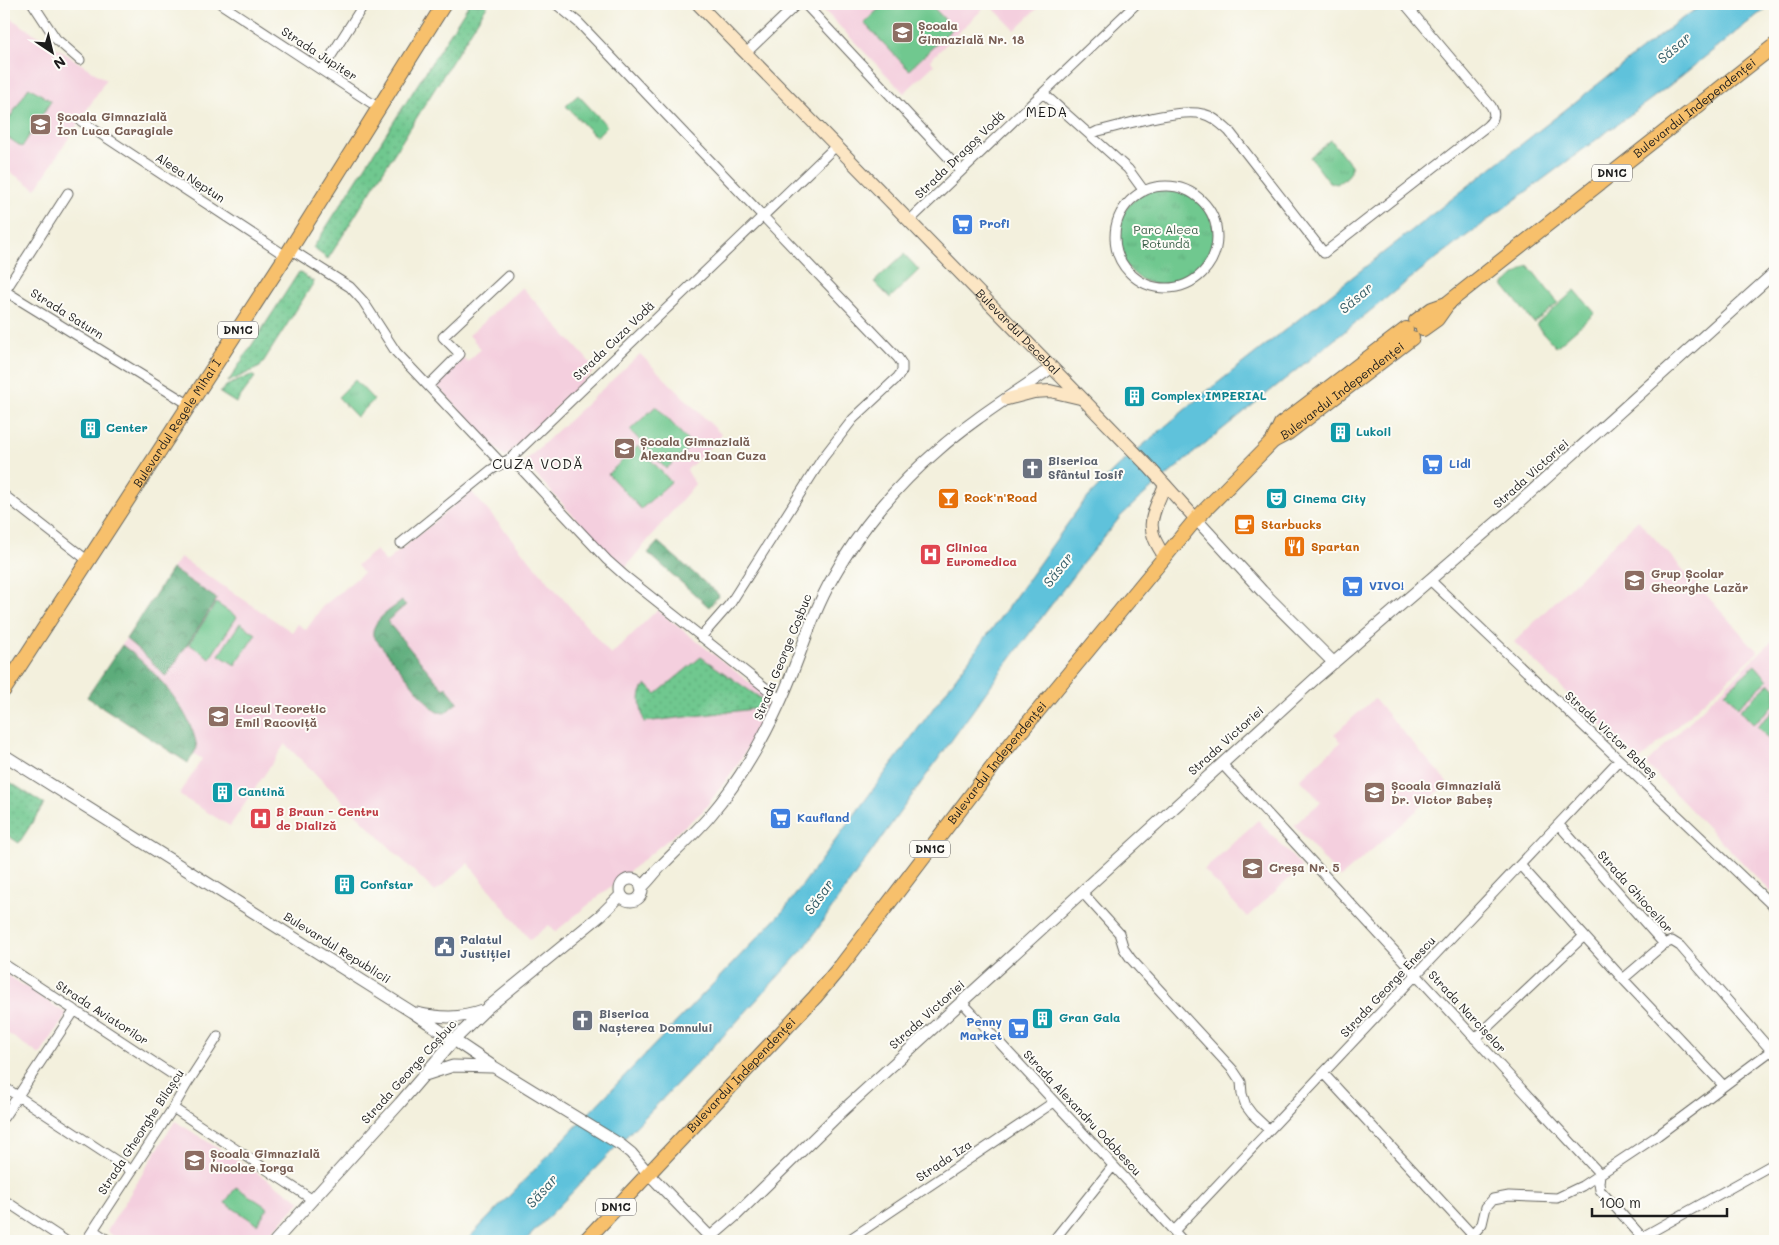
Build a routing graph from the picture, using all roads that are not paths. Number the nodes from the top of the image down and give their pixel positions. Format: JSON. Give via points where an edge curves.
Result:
{"nodes":[{"id":1,"x":33,"y":4,"type":"edge"},
{"id":2,"x":221,"y":4,"type":"edge"},
{"id":3,"x":364,"y":4,"type":"edge"},
{"id":4,"x":444,"y":4,"type":"edge"},
{"id":5,"x":556,"y":4,"type":"edge"},
{"id":6,"x":698,"y":4,"type":"edge"},
{"id":7,"x":797,"y":4,"type":"edge"},
{"id":8,"x":805,"y":4,"type":"edge"},
{"id":9,"x":1136,"y":4,"type":"edge"},
{"id":10,"x":1405,"y":4,"type":"edge"},
{"id":11,"x":1775,"y":45,"type":"edge"},
{"id":12,"x":746,"y":53,"type":"junction"},
{"id":13,"x":80,"y":60,"type":"dead end"},
{"id":14,"x":322,"y":70,"type":"junction"},
{"id":15,"x":1043,"y":92,"type":"junction"},
{"id":16,"x":379,"y":108,"type":"junction"},
{"id":17,"x":81,"y":121,"type":"dead end"},
{"id":18,"x":1090,"y":135,"type":"junction"},
{"id":19,"x":836,"y":146,"type":"junction"},
{"id":20,"x":961,"y":171,"type":"junction"},
{"id":21,"x":1144,"y":191,"type":"junction"},
{"id":22,"x":68,"y":193,"type":"dead end"},
{"id":23,"x":763,"y":216,"type":"junction"},
{"id":24,"x":909,"y":221,"type":"junction"},
{"id":25,"x":288,"y":253,"type":"junction"},
{"id":26,"x":1775,"y":272,"type":"edge"},
{"id":27,"x":508,"y":276,"type":"dead end"},
{"id":28,"x":1051,"y":368,"type":"junction"},
{"id":29,"x":429,"y":385,"type":"junction"},
{"id":30,"x":1080,"y":398,"type":"junction"},
{"id":31,"x":1007,"y":399,"type":"junction"},
{"id":32,"x":190,"y":405,"type":"junction"},
{"id":33,"x":510,"y":458,"type":"junction"},
{"id":34,"x":502,"y":464,"type":"junction"},
{"id":35,"x":1165,"y":485,"type":"junction"},
{"id":36,"x":4,"y":495,"type":"edge"},
{"id":37,"x":1196,"y":519,"type":"junction"},
{"id":38,"x":401,"y":543,"type":"dead end"},
{"id":39,"x":1165,"y":557,"type":"junction"},
{"id":40,"x":87,"y":560,"type":"junction"},
{"id":41,"x":1430,"y":580,"type":"junction"},
{"id":42,"x":701,"y":637,"type":"junction"},
{"id":43,"x":1334,"y":662,"type":"junction"},
{"id":44,"x":4,"y":690,"type":"edge"},
{"id":45,"x":781,"y":700,"type":"junction"},
{"id":46,"x":4,"y":755,"type":"edge"},
{"id":47,"x":1620,"y":760,"type":"junction"},
{"id":48,"x":1222,"y":764,"type":"junction"},
{"id":49,"x":1558,"y":825,"type":"junction"},
{"id":50,"x":1520,"y":865,"type":"junction"},
{"id":51,"x":639,"y":885,"type":"junction"},
{"id":52,"x":1082,"y":892,"type":"junction"},
{"id":53,"x":624,"y":898,"type":"junction"},
{"id":54,"x":1775,"y":908,"type":"edge"},
{"id":55,"x":1584,"y":936,"type":"junction"},
{"id":56,"x":1664,"y":944,"type":"junction"},
{"id":57,"x":5,"y":966,"type":"edge"},
{"id":58,"x":1416,"y":975,"type":"junction"},
{"id":59,"x":1623,"y":979,"type":"junction"},
{"id":60,"x":962,"y":1002,"type":"junction"},
{"id":61,"x":75,"y":1010,"type":"junction"},
{"id":62,"x":486,"y":1010,"type":"junction"},
{"id":63,"x":412,"y":1012,"type":"junction"},
{"id":64,"x":218,"y":1036,"type":"dead end"},
{"id":65,"x":1475,"y":1039,"type":"junction"},
{"id":66,"x":453,"y":1041,"type":"junction"},
{"id":67,"x":1774,"y":1053,"type":"edge"},
{"id":68,"x":494,"y":1067,"type":"junction"},
{"id":69,"x":1323,"y":1073,"type":"junction"},
{"id":70,"x":424,"y":1076,"type":"junction"},
{"id":71,"x":187,"y":1084,"type":"junction"},
{"id":72,"x":1724,"y":1085,"type":"junction"},
{"id":73,"x":4,"y":1087,"type":"edge"},
{"id":74,"x":18,"y":1096,"type":"junction"},
{"id":75,"x":1054,"y":1102,"type":"junction"},
{"id":76,"x":173,"y":1108,"type":"junction"},
{"id":77,"x":4,"y":1117,"type":"edge"},
{"id":78,"x":1269,"y":1130,"type":"junction"},
{"id":79,"x":1775,"y":1163,"type":"edge"},
{"id":80,"x":1113,"y":1166,"type":"junction"},
{"id":81,"x":132,"y":1171,"type":"junction"},
{"id":82,"x":648,"y":1173,"type":"junction"},
{"id":83,"x":1600,"y":1174,"type":"junction"},
{"id":84,"x":4,"y":1200,"type":"edge"},
{"id":85,"x":313,"y":1200,"type":"junction"},
{"id":86,"x":93,"y":1230,"type":"junction"},
{"id":87,"x":1174,"y":1231,"type":"junction"},
{"id":88,"x":1473,"y":1239,"type":"edge"},
{"id":89,"x":1639,"y":1239,"type":"edge"},
{"id":90,"x":710,"y":1240,"type":"edge"},
{"id":91,"x":66,"y":1241,"type":"edge"},
{"id":92,"x":86,"y":1241,"type":"edge"},
{"id":93,"x":109,"y":1241,"type":"edge"},
{"id":94,"x":275,"y":1241,"type":"edge"},
{"id":95,"x":585,"y":1241,"type":"edge"},
{"id":96,"x":847,"y":1241,"type":"edge"},
{"id":97,"x":1053,"y":1241,"type":"edge"},
{"id":98,"x":1183,"y":1241,"type":"edge"}],
"edges":[{"from":1,"to":13,"type":"street","via":[[56,39]]},
{"from":2,"to":14,"type":"street","name":"Strada Jupiter"},
{"from":3,"to":14,"type":"street"},
{"from":4,"to":16,"type":"main road","name":"Bulevardul Regele Mihai I","number":"DN1C"},
{"from":5,"to":23,"type":"street","via":[[579,23]]},
{"from":6,"to":12,"type":"main road","name":"Bulevardul Decebal"},
{"from":7,"to":12,"type":"street"},
{"from":8,"to":20,"type":"street"},
{"from":9,"to":15,"type":"street","name":"Strada Dragoș Vodă"},
{"from":10,"to":18,"type":"street","via":[[1491,106],[1494,117],[1487,126],[1324,254],[1229,131],[1214,118],[1204,114],[1180,113]]},
{"from":11,"to":37,"type":"main road","name":"Bulevardul Independenței","number":"DN1C","via":[[1449,302],[1438,319],[1414,330],[1281,424],[1273,441]]},
{"from":12,"to":19,"type":"main road","name":"Bulevardul Decebal"},
{"from":14,"to":16,"type":"street","name":"Strada Jupiter"},
{"from":15,"to":18,"type":"street"},
{"from":15,"to":20,"type":"street","name":"Strada Dragoș Vodă"},
{"from":16,"to":25,"type":"main road","name":"Bulevardul Regele Mihai I","number":"DN1C"},
{"from":17,"to":25,"type":"street","name":"Aleea Neptun"},
{"from":18,"to":21,"type":"street","via":[[1128,169]]},
{"from":19,"to":23,"type":"street","name":"Strada Cuza Vodă"},
{"from":19,"to":24,"type":"main road","name":"Bulevardul Decebal"},
{"from":20,"to":24,"type":"street","name":"Strada Dragoș Vodă"},
{"from":21,"to":21,"type":"street","via":[[1129,202],[1120,216],[1115,232],[1119,257],[1128,272],[1148,286],[1165,289],[1190,283],[1209,266],[1216,251],[1218,234],[1214,218],[1205,203],[1192,192],[1174,186]]},
{"from":22,"to":32,"type":"street","name":"Strada Saturn","via":[[6,291]]},
{"from":23,"to":33,"type":"street","name":"Strada Cuza Vodă"},
{"from":23,"to":42,"type":"street","via":[[898,358],[902,371],[853,419],[827,453],[730,604]]},
{"from":24,"to":28,"type":"main road","name":"Bulevardul Decebal"},
{"from":25,"to":29,"type":"street","name":"Aleea Neptun","via":[[350,287],[372,313],[396,352]]},
{"from":25,"to":32,"type":"main road","name":"Bulevardul Regele Mihai I","number":"DN1C"},
{"from":26,"to":41,"type":"street","name":"Strada Victoriei"},
{"from":27,"to":29,"type":"street","via":[[443,337],[460,354]]},
{"from":28,"to":30,"type":"main road","name":"Bulevardul Decebal"},
{"from":28,"to":31,"type":"street","name":"Strada George Coșbuc"},
{"from":29,"to":34,"type":"street","name":"Aleea Neptun"},
{"from":30,"to":31,"type":"main road","via":[[1050,391]]},
{"from":30,"to":35,"type":"main road","name":"Bulevardul Decebal"},
{"from":31,"to":45,"type":"street","name":"Strada George Coșbuc","via":[[926,460],[863,532],[820,601]]},
{"from":32,"to":40,"type":"main road","name":"Bulevardul Regele Mihai I","number":"DN1C"},
{"from":33,"to":34,"type":"street","name":"Strada Cuza Vodă"},
{"from":33,"to":42,"type":"street","via":[[607,560]]},
{"from":34,"to":38,"type":"street","name":"Strada Cuza Vodă"},
{"from":35,"to":37,"type":"main road","name":"Bulevardul Decebal"},
{"from":35,"to":39,"type":"main road","via":[[1152,521],[1156,544]]},
{"from":36,"to":40,"type":"street"},
{"from":37,"to":39,"type":"main road","name":"Bulevardul Independenței","number":"DN1C"},
{"from":37,"to":43,"type":"street","name":"Bulevardul Decebal","via":[[1262,591]]},
{"from":39,"to":82,"type":"main road","name":"Bulevardul Independenței","number":"DN1C","via":[[1004,752],[815,997]]},
{"from":40,"to":44,"type":"main road","name":"Bulevardul Regele Mihai I","number":"DN1C"},
{"from":41,"to":43,"type":"street","name":"Strada Victoriei"},
{"from":41,"to":47,"type":"street","name":"Strada Victor Babeș"},
{"from":42,"to":45,"type":"street"},
{"from":43,"to":48,"type":"street","name":"Strada Victoriei"},
{"from":45,"to":51,"type":"street","name":"Strada George Coșbuc","via":[[756,752],[734,785],[696,831]]},
{"from":46,"to":63,"type":"street","name":"Bulevardul Republicii"},
{"from":47,"to":49,"type":"street","name":"Strada George Enescu"},
{"from":47,"to":54,"type":"street","name":"Strada Victor Babeș"},
{"from":48,"to":52,"type":"street","name":"Strada Victoriei"},
{"from":48,"to":58,"type":"street","name":"Strada Narciselor"},
{"from":49,"to":50,"type":"street","name":"Strada George Enescu"},
{"from":49,"to":56,"type":"street","name":"Strada Ghioceilor"},
{"from":50,"to":55,"type":"street"},
{"from":50,"to":58,"type":"street","name":"Strada George Enescu"},
{"from":51,"to":53,"type":"street","name":"Strada George Coșbuc","via":[[641,894],[637,899]]},
{"from":51,"to":53,"type":"street","name":"Strada George Coșbuc","via":[[630,880],[623,883],[620,889]]},
{"from":52,"to":60,"type":"street","name":"Strada Victoriei"},
{"from":52,"to":78,"type":"street","via":[[1119,933],[1131,959],[1233,1070],[1241,1082],[1246,1106]]},
{"from":53,"to":62,"type":"street","name":"Strada George Coșbuc"},
{"from":55,"to":59,"type":"street"},
{"from":55,"to":65,"type":"street"},
{"from":56,"to":59,"type":"street"},
{"from":56,"to":67,"type":"street","name":"Strada Ghioceilor","via":[[1672,941],[1680,946]]},
{"from":57,"to":61,"type":"street","name":"Strada Aviatorilor"},
{"from":58,"to":65,"type":"street","name":"Strada Narciselor"},
{"from":58,"to":69,"type":"street","name":"Strada George Enescu"},
{"from":59,"to":72,"type":"street"},
{"from":60,"to":75,"type":"street","name":"Strada Alexandru Odobescu"},
{"from":60,"to":90,"type":"street","name":"Strada Victoriei","via":[[838,1114]]},
{"from":61,"to":71,"type":"street","name":"Strada Aviatorilor"},
{"from":61,"to":74,"type":"street"},
{"from":62,"to":63,"type":"street","via":[[473,1015],[440,1018]]},
{"from":62,"to":66,"type":"street","name":"Strada George Coșbuc"},
{"from":63,"to":66,"type":"street","name":"Bulevardul Republicii"},
{"from":64,"to":71,"type":"street","name":"Strada Gheorghe Bilașcu"},
{"from":65,"to":83,"type":"street","name":"Strada Narciselor"},
{"from":66,"to":68,"type":"street","name":"Bulevardul Republicii"},
{"from":66,"to":70,"type":"street","name":"Strada George Coșbuc"},
{"from":67,"to":72,"type":"street"},
{"from":68,"to":70,"type":"street","via":[[453,1066]]},
{"from":68,"to":82,"type":"street","name":"Bulevardul Republicii","via":[[621,1145]]},
{"from":69,"to":78,"type":"street","name":"Strada George Enescu"},
{"from":69,"to":88,"type":"street"},
{"from":70,"to":85,"type":"street","name":"Strada George Coșbuc"},
{"from":71,"to":76,"type":"street","name":"Strada Gheorghe Bilașcu"},
{"from":72,"to":83,"type":"street"},
{"from":73,"to":74,"type":"street"},
{"from":74,"to":77,"type":"street"},
{"from":74,"to":81,"type":"street"},
{"from":75,"to":80,"type":"street","name":"Strada Alexandru Odobescu"},
{"from":75,"to":96,"type":"street","name":"Strada Iza"},
{"from":76,"to":81,"type":"street","name":"Strada Gheorghe Bilașcu"},
{"from":76,"to":85,"type":"street"},
{"from":78,"to":87,"type":"street","name":"Strada George Enescu"},
{"from":79,"to":89,"type":"street"},
{"from":80,"to":87,"type":"street","name":"Strada Alexandru Odobescu"},
{"from":80,"to":97,"type":"street"},
{"from":81,"to":86,"type":"street","name":"Strada Gheorghe Bilașcu"},
{"from":82,"to":90,"type":"street","name":"Bulevardul Republicii"},
{"from":82,"to":95,"type":"main road","name":"Bulevardul Independenței","number":"DN1C"},
{"from":83,"to":88,"type":"street","via":[[1557,1198],[1493,1198]]},
{"from":83,"to":89,"type":"street","name":"Strada Narciselor","via":[[1600,1190]]},
{"from":84,"to":91,"type":"street"},
{"from":85,"to":94,"type":"street","name":"Strada George Coșbuc"},
{"from":86,"to":92,"type":"street","name":"Strada Gheorghe Bilașcu"},
{"from":86,"to":93,"type":"street"},
{"from":87,"to":98,"type":"street","name":"Strada Alexandru Odobescu"}]}
